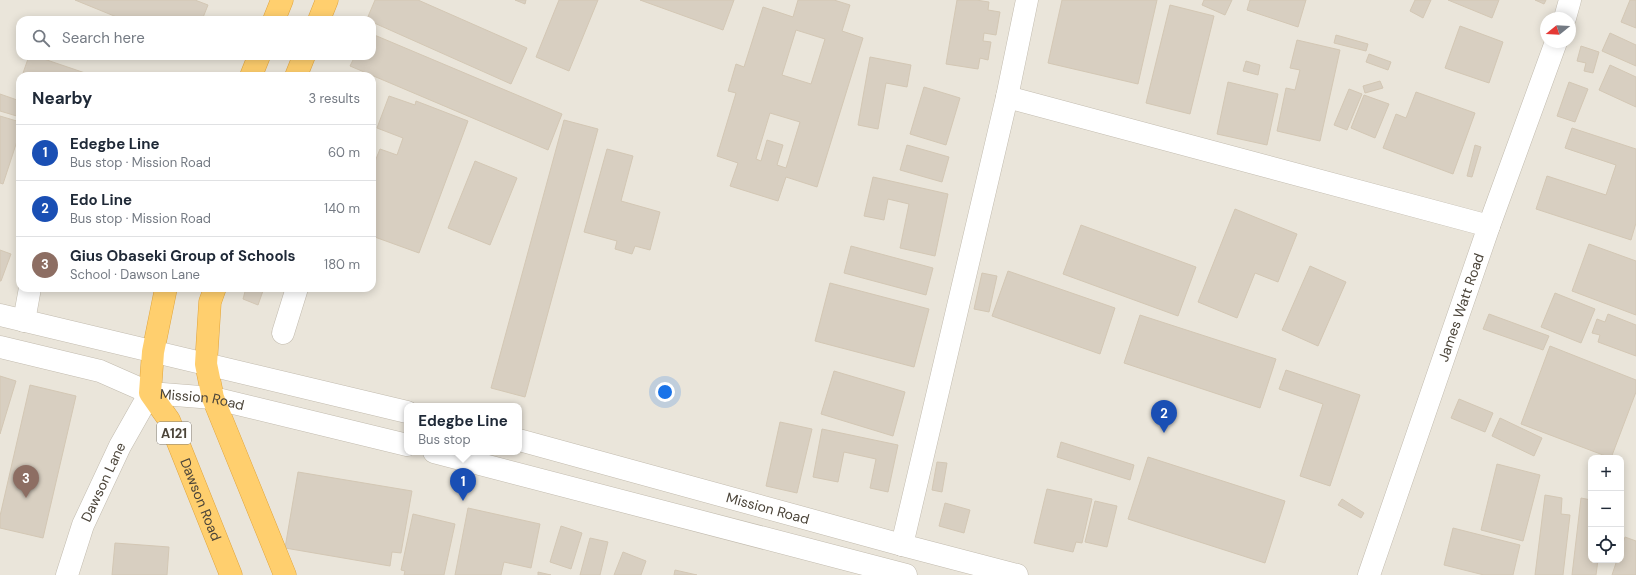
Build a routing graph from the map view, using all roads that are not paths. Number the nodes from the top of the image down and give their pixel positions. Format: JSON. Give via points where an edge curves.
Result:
{"nodes":[{"id":1,"x":282,"y":0,"type":"edge"},
{"id":2,"x":327,"y":0,"type":"edge"},
{"id":3,"x":1027,"y":0,"type":"edge"},
{"id":4,"x":1570,"y":0,"type":"edge"},
{"id":5,"x":1567,"y":12,"type":"edge"},
{"id":6,"x":276,"y":16,"type":"edge"},
{"id":7,"x":321,"y":16,"type":"edge"},
{"id":8,"x":1554,"y":48,"type":"edge"},
{"id":9,"x":257,"y":60,"type":"edge"},
{"id":10,"x":302,"y":60,"type":"edge"},
{"id":11,"x":253,"y":72,"type":"edge"},
{"id":12,"x":298,"y":72,"type":"edge"},
{"id":13,"x":1007,"y":97,"type":"junction"},
{"id":14,"x":1489,"y":226,"type":"junction"},
{"id":15,"x":29,"y":292,"type":"edge"},
{"id":16,"x":165,"y":292,"type":"edge"},
{"id":17,"x":214,"y":292,"type":"edge"},
{"id":18,"x":296,"y":292,"type":"edge"},
{"id":19,"x":0,"y":315,"type":"edge"},
{"id":20,"x":24,"y":321,"type":"junction"},
{"id":21,"x":284,"y":333,"type":"dead end"},
{"id":22,"x":0,"y":347,"type":"edge"},
{"id":23,"x":153,"y":352,"type":"junction"},
{"id":24,"x":206,"y":364,"type":"junction"},
{"id":25,"x":150,"y":393,"type":"junction"},
{"id":26,"x":213,"y":398,"type":"junction"},
{"id":27,"x":404,"y":411,"type":"edge"},
{"id":28,"x":522,"y":441,"type":"edge"},
{"id":29,"x":404,"y":444,"type":"edge"},
{"id":30,"x":446,"y":455,"type":"edge"},
{"id":31,"x":902,"y":545,"type":"junction"},
{"id":32,"x":67,"y":575,"type":"edge"},
{"id":33,"x":231,"y":575,"type":"edge"},
{"id":34,"x":286,"y":575,"type":"edge"},
{"id":35,"x":906,"y":575,"type":"edge"},
{"id":36,"x":1017,"y":575,"type":"edge"},
{"id":37,"x":1369,"y":575,"type":"edge"}],
"edges":[{"from":1,"to":6,"type":"highway"},
{"from":2,"to":7,"type":"highway"},
{"from":3,"to":13,"type":"street"},
{"from":4,"to":5,"type":"street"},
{"from":8,"to":14,"type":"street","name":"James Watt Road"},
{"from":9,"to":11,"type":"highway"},
{"from":10,"to":12,"type":"highway"},
{"from":13,"to":14,"type":"street"},
{"from":13,"to":31,"type":"street"},
{"from":14,"to":37,"type":"street","name":"James Watt Road"},
{"from":15,"to":20,"type":"street"},
{"from":16,"to":23,"type":"highway"},
{"from":17,"to":24,"type":"highway","via":[[210,302]]},
{"from":18,"to":21,"type":"street"},
{"from":19,"to":20,"type":"street"},
{"from":20,"to":23,"type":"street"},
{"from":22,"to":25,"type":"street","name":"Mission Road","via":[[100,371]]},
{"from":23,"to":24,"type":"street"},
{"from":23,"to":25,"type":"highway"},
{"from":24,"to":26,"type":"highway"},
{"from":24,"to":27,"type":"street"},
{"from":25,"to":26,"type":"street","name":"Mission Road"},
{"from":25,"to":32,"type":"street","name":"Dawson Lane","via":[[120,446],[83,525]]},
{"from":25,"to":33,"type":"highway","name":"Dawson Road","number":"A121","via":[[169,420]]},
{"from":26,"to":29,"type":"street","name":"Mission Road"},
{"from":26,"to":34,"type":"highway"},
{"from":28,"to":31,"type":"street","name":"Mission Road"},
{"from":30,"to":35,"type":"street"},
{"from":31,"to":36,"type":"street","name":"Mission Road"}]}
